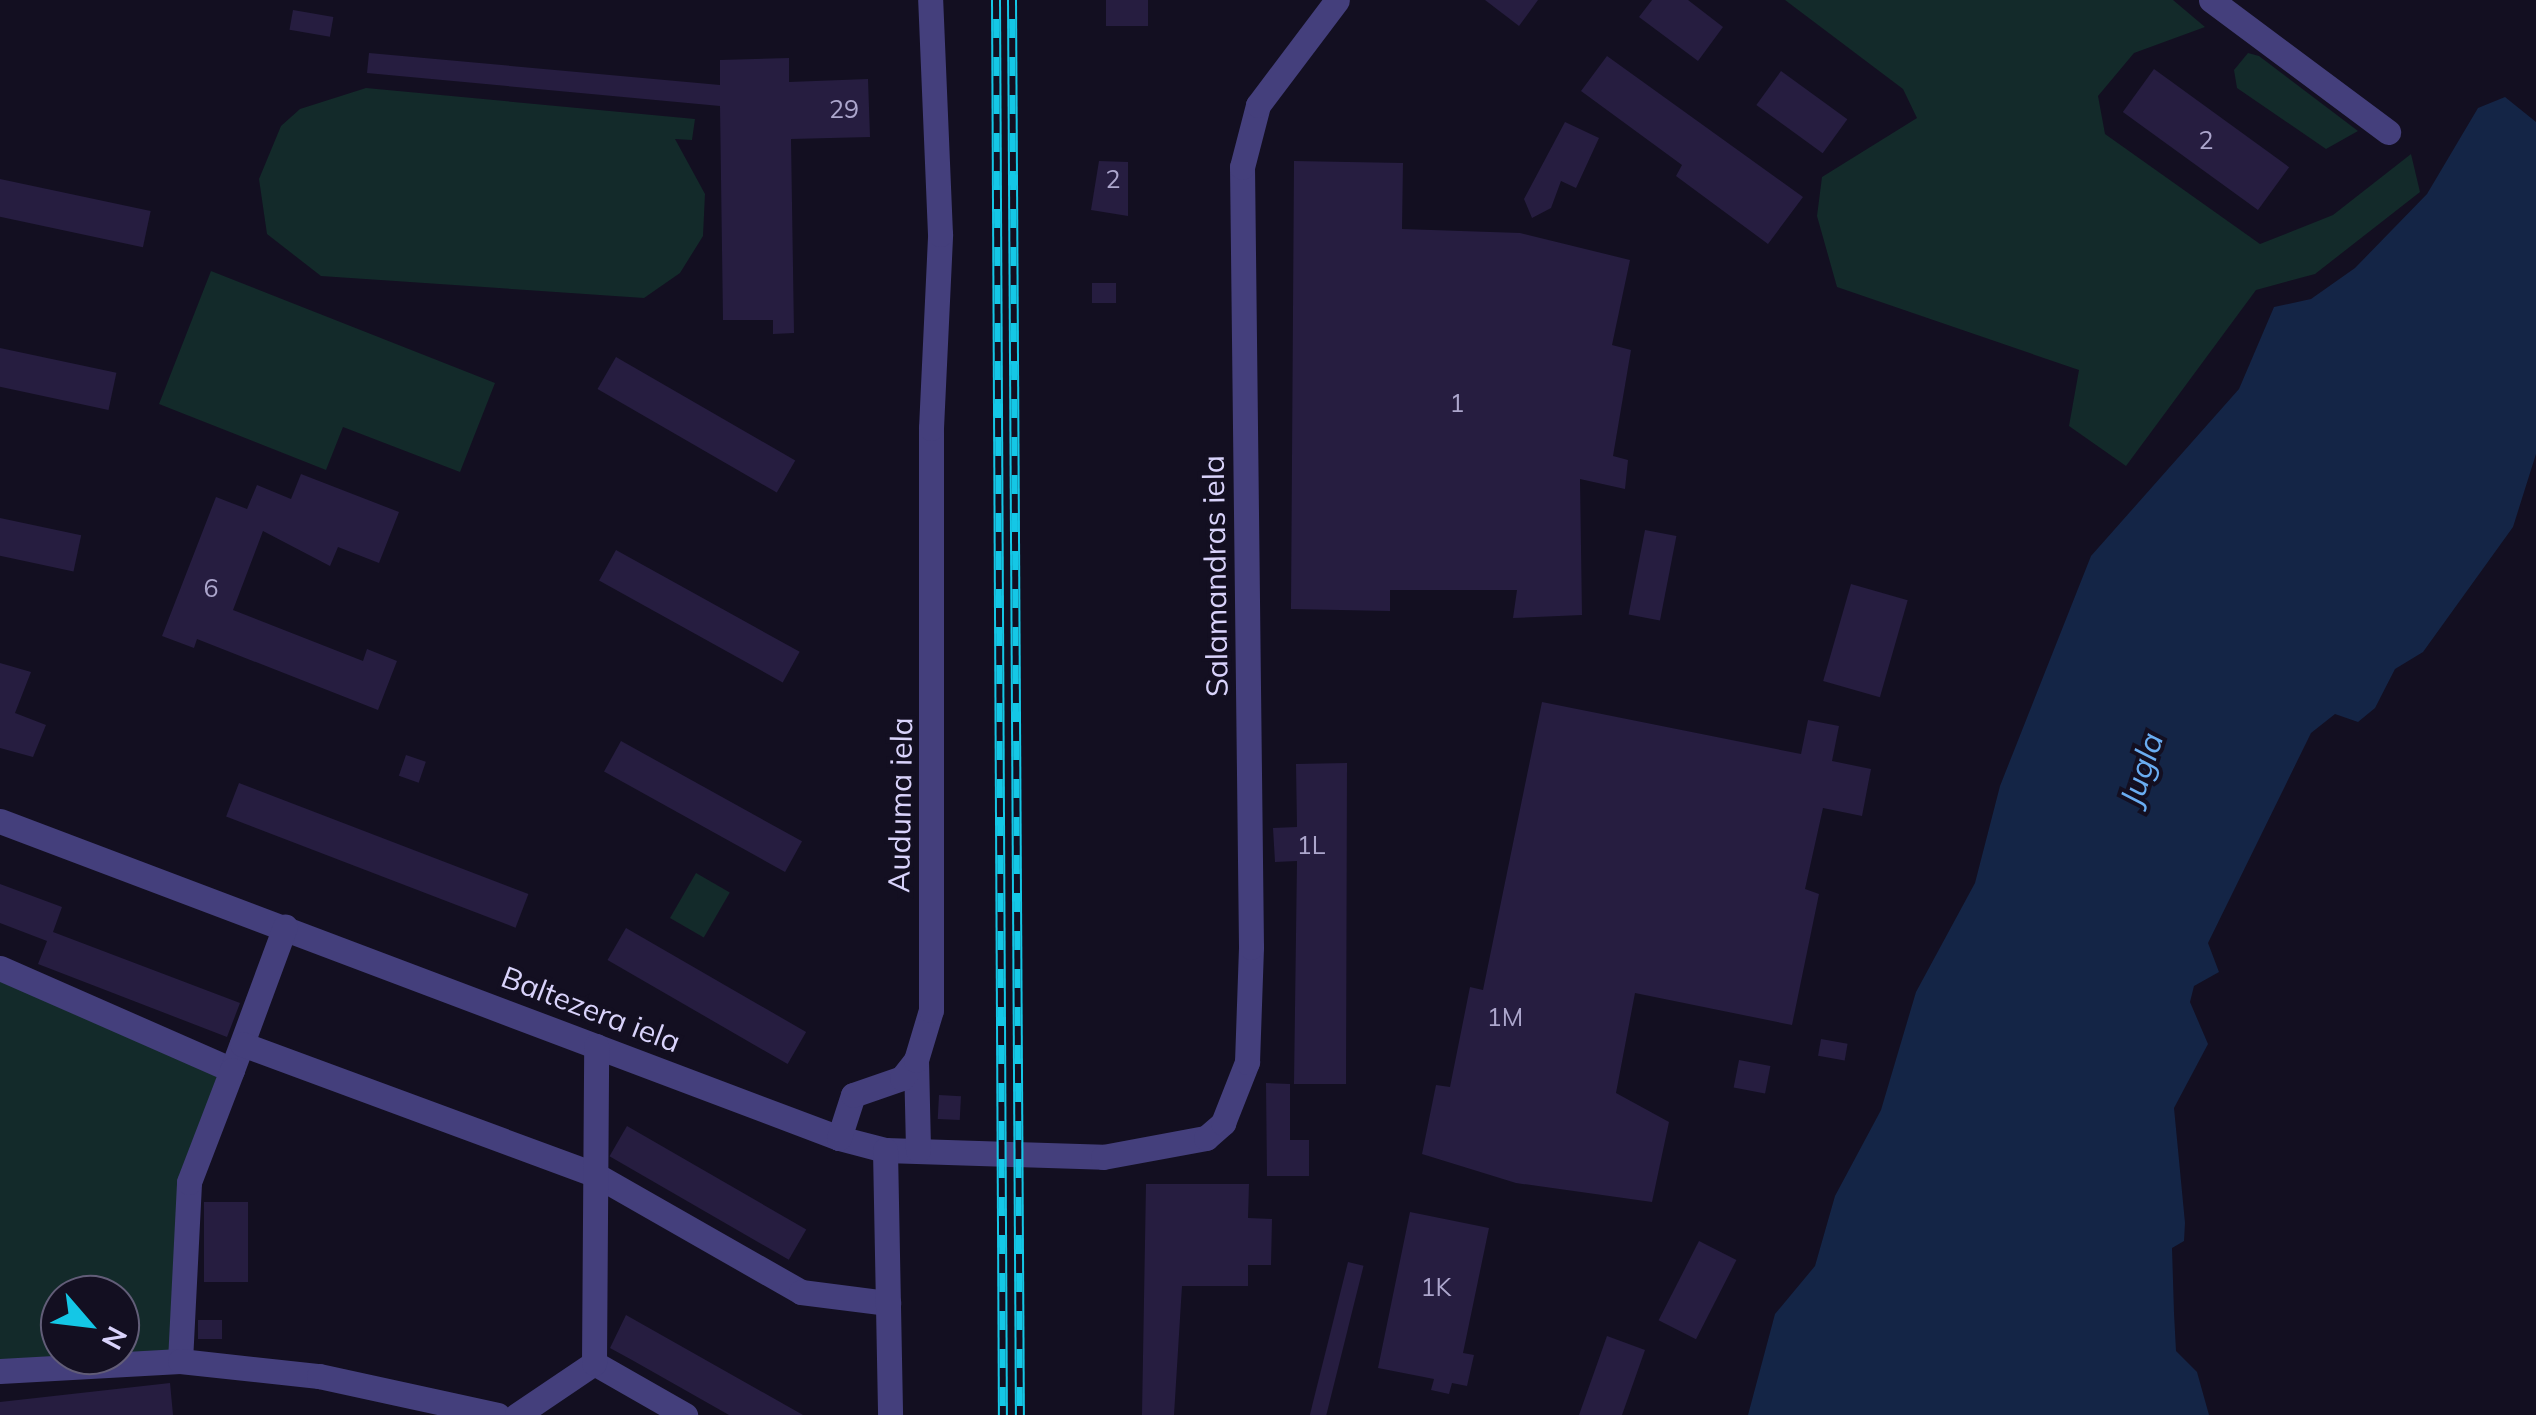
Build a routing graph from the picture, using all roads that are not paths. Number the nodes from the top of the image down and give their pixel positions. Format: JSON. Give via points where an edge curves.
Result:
{"nodes":[{"id":1,"x":1337,"y":0,"type":"edge"},
{"id":2,"x":2211,"y":0,"type":"edge"},
{"id":3,"x":930,"y":5,"type":"edge"},
{"id":4,"x":2388,"y":132,"type":"dead end"},
{"id":5,"x":0,"y":821,"type":"edge"},
{"id":6,"x":285,"y":928,"type":"junction"},
{"id":7,"x":0,"y":968,"type":"edge"},
{"id":8,"x":242,"y":1044,"type":"junction"},
{"id":9,"x":596,"y":1046,"type":"junction"},
{"id":10,"x":916,"y":1060,"type":"junction"},
{"id":11,"x":232,"y":1070,"type":"junction"},
{"id":12,"x":839,"y":1138,"type":"junction"},
{"id":13,"x":1178,"y":1148,"type":"joint"},
{"id":14,"x":885,"y":1150,"type":"junction"},
{"id":15,"x":918,"y":1150,"type":"junction"},
{"id":16,"x":596,"y":1175,"type":"junction"},
{"id":17,"x":888,"y":1303,"type":"junction"},
{"id":18,"x":180,"y":1361,"type":"junction"},
{"id":19,"x":594,"y":1363,"type":"junction"},
{"id":20,"x":0,"y":1370,"type":"edge"},
{"id":21,"x":498,"y":1415,"type":"edge"},
{"id":22,"x":517,"y":1415,"type":"edge"},
{"id":23,"x":685,"y":1415,"type":"edge"},
{"id":24,"x":890,"y":1415,"type":"edge"}],
"edges":[{"from":1,"to":13,"type":"street","name":"Salamandras iela","via":[[1258,105],[1242,167],[1247,1062],[1223,1123]]},
{"from":2,"to":4,"type":"street"},
{"from":3,"to":10,"type":"street","name":"Auduma iela","via":[[940,234],[930,428],[931,1010]]},
{"from":5,"to":6,"type":"street","name":"Baltezera iela"},
{"from":6,"to":8,"type":"street"},
{"from":6,"to":9,"type":"street","name":"Baltezera iela"},
{"from":7,"to":11,"type":"street"},
{"from":8,"to":11,"type":"street"},
{"from":8,"to":16,"type":"street"},
{"from":9,"to":12,"type":"street","name":"Baltezera iela"},
{"from":9,"to":16,"type":"street"},
{"from":10,"to":12,"type":"street","via":[[902,1078],[853,1095]]},
{"from":10,"to":15,"type":"street","name":"Auduma iela"},
{"from":11,"to":18,"type":"street","via":[[189,1182]]},
{"from":12,"to":14,"type":"street","name":"Baltezera iela"},
{"from":13,"to":15,"type":"street","name":"Baltezera iela","via":[[1102,1157]]},
{"from":14,"to":15,"type":"street","name":"Baltezera iela"},
{"from":14,"to":17,"type":"street"},
{"from":16,"to":17,"type":"street","via":[[801,1292]]},
{"from":16,"to":19,"type":"street"},
{"from":17,"to":24,"type":"street"},
{"from":18,"to":20,"type":"street"},
{"from":18,"to":21,"type":"street","via":[[319,1376]]},
{"from":19,"to":22,"type":"street"},
{"from":19,"to":23,"type":"street"}]}
